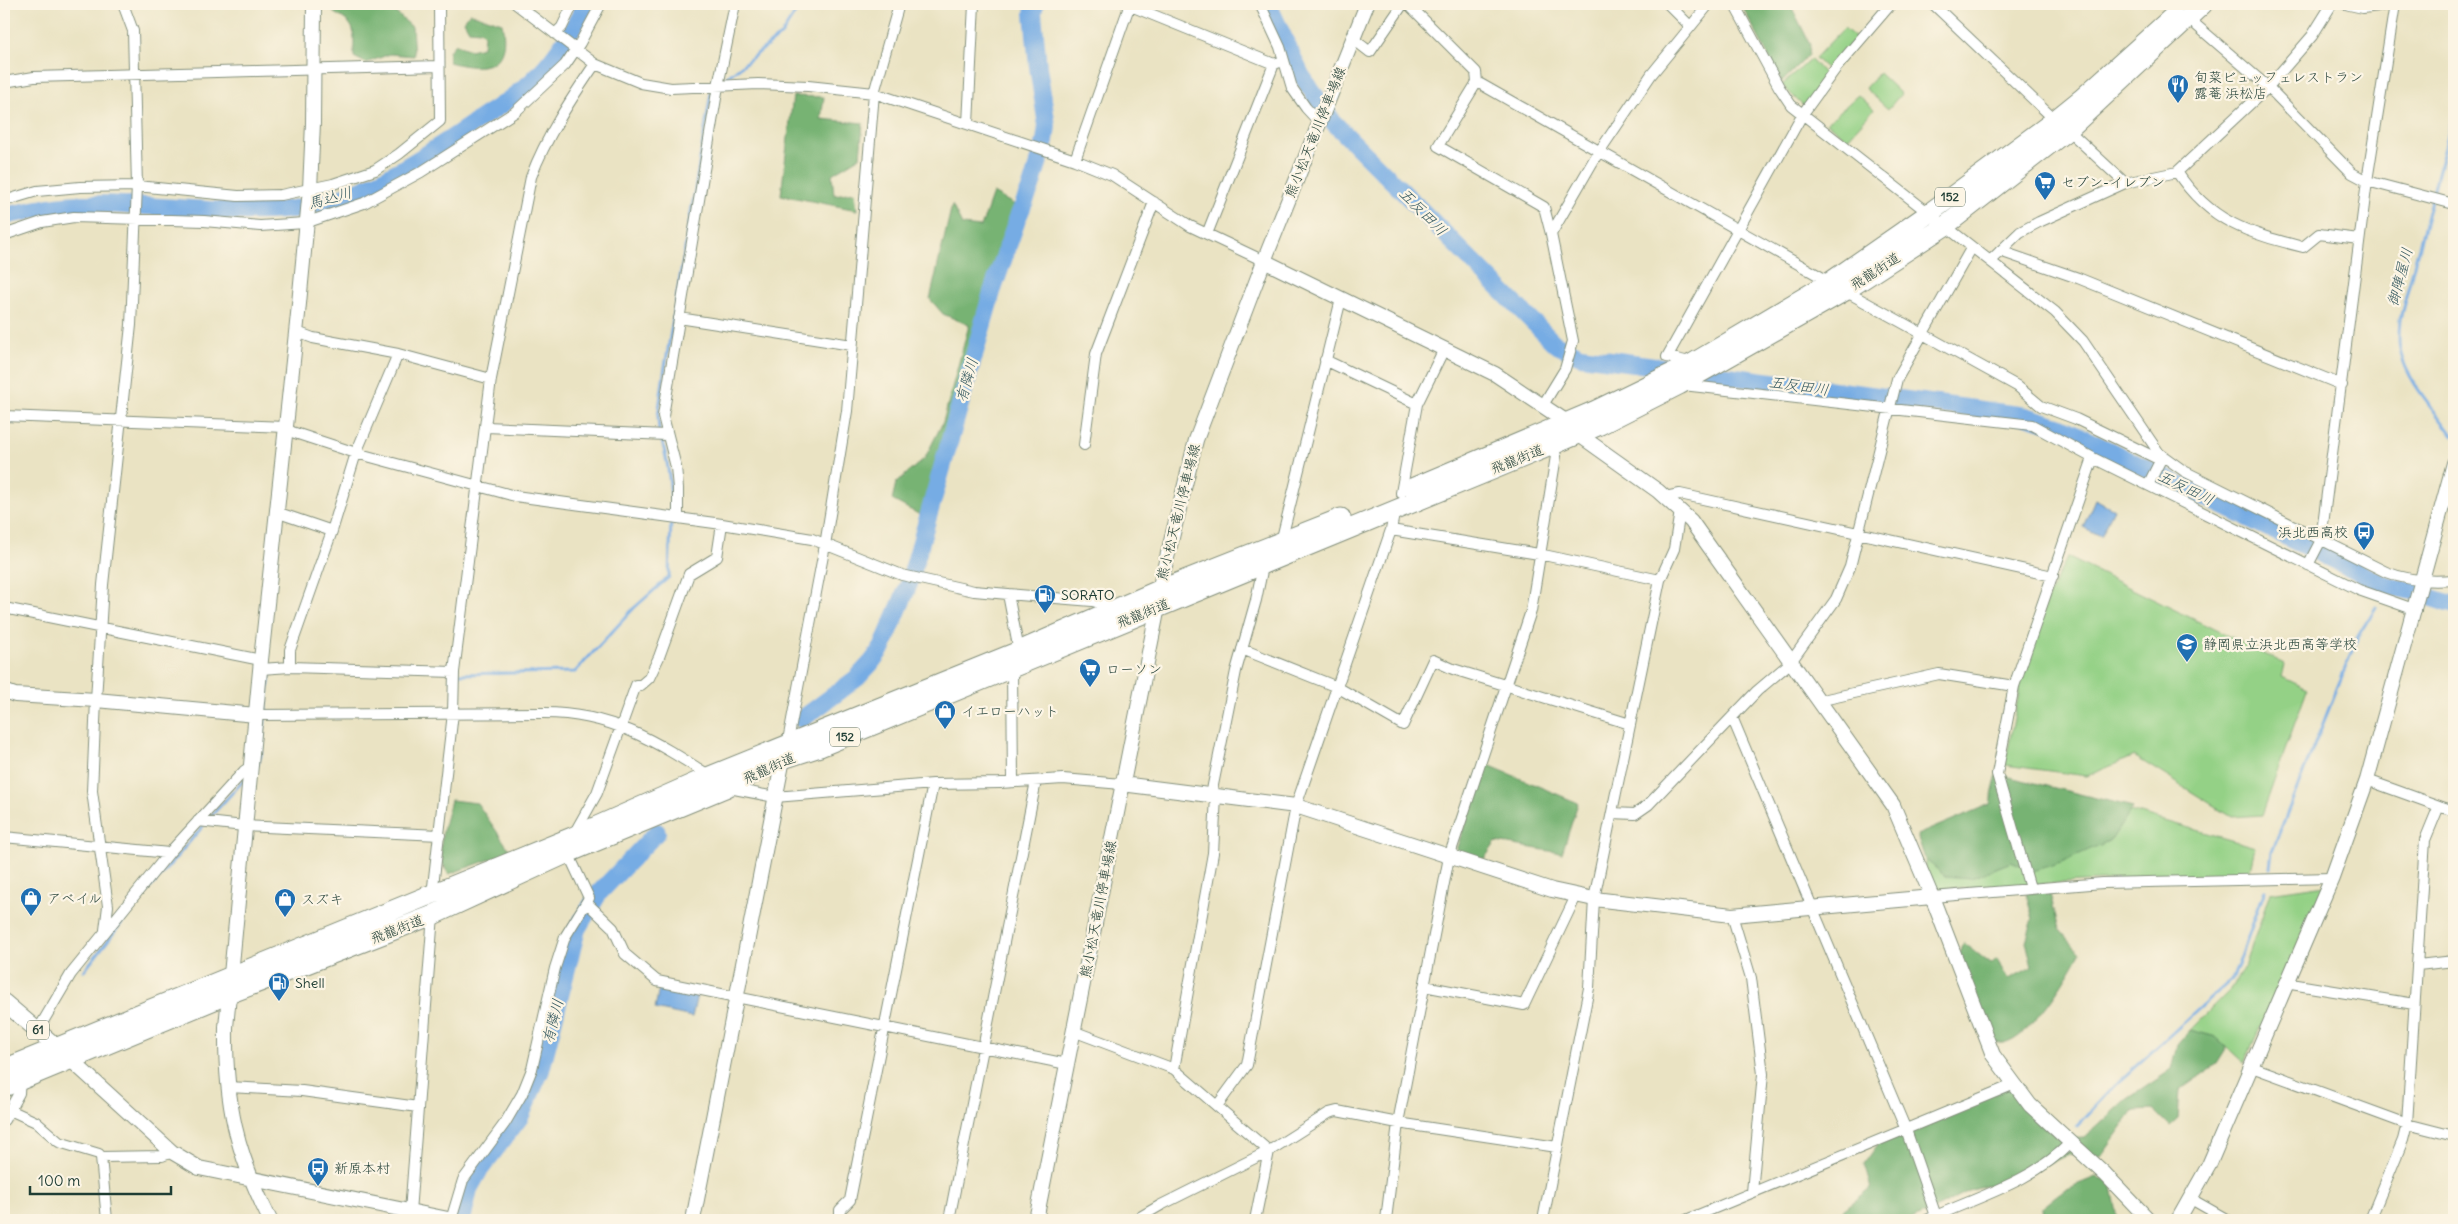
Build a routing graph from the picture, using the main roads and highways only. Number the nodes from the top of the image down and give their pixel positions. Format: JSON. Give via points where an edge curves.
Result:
{"nodes":[{"id":1,"x":2203,"y":4,"type":"edge"},
{"id":2,"x":2181,"y":9,"type":"edge"},
{"id":3,"x":2062,"y":125,"type":"junction"},
{"id":4,"x":1837,"y":286,"type":"junction"},
{"id":5,"x":1572,"y":428,"type":"junction"},
{"id":6,"x":1398,"y":501,"type":"junction"},
{"id":7,"x":1158,"y":598,"type":"junction"},
{"id":8,"x":785,"y":753,"type":"junction"},
{"id":9,"x":570,"y":845,"type":"junction"},
{"id":10,"x":4,"y":1002,"type":"edge"},
{"id":11,"x":57,"y":1046,"type":"junction"},
{"id":12,"x":71,"y":1060,"type":"junction"},
{"id":13,"x":4,"y":1069,"type":"edge"},
{"id":14,"x":12,"y":1083,"type":"edge"}],
"edges":[{"from":1,"to":2,"type":"highway","name":"飛龍街道","number":"152"},
{"from":2,"to":3,"type":"highway","name":"飛龍街道","number":"152","via":[[2082,99]]},
{"from":3,"to":4,"type":"highway","name":"飛龍街道","number":"152","via":[[1928,214]]},
{"from":3,"to":4,"type":"highway","name":"飛龍街道","number":"152","via":[[1945,226]]},
{"from":4,"to":5,"type":"highway","name":"飛龍街道","number":"152"},
{"from":4,"to":5,"type":"highway","name":"飛龍街道","number":"152","via":[[1715,365],[1681,383]]},
{"from":5,"to":6,"type":"highway","name":"飛龍街道","number":"152"},
{"from":5,"to":6,"type":"highway","name":"飛龍街道","number":"152","via":[[1553,445]]},
{"from":6,"to":7,"type":"highway","name":"飛龍街道","number":"152","via":[[1281,543]]},
{"from":6,"to":7,"type":"highway","name":"飛龍街道","number":"152","via":[[1262,566]]},
{"from":7,"to":8,"type":"highway","name":"飛龍街道","number":"152","via":[[1116,608]]},
{"from":7,"to":8,"type":"highway","name":"飛龍街道","number":"152","via":[[1012,668],[820,747]]},
{"from":8,"to":9,"type":"highway","name":"飛龍街道","number":"152","via":[[710,776]]},
{"from":8,"to":9,"type":"highway","name":"飛龍街道","number":"152","via":[[725,788]]},
{"from":9,"to":11,"type":"highway","name":"飛龍街道","number":"152","via":[[432,894]]},
{"from":9,"to":12,"type":"highway","name":"飛龍街道","number":"152","via":[[433,915],[229,994]]},
{"from":10,"to":11,"type":"main road","number":"61"},
{"from":11,"to":12,"type":"main road","number":"61"},
{"from":11,"to":13,"type":"highway","name":"飛龍街道","number":"152"},
{"from":12,"to":14,"type":"highway","name":"飛龍街道","number":"152"}]}
